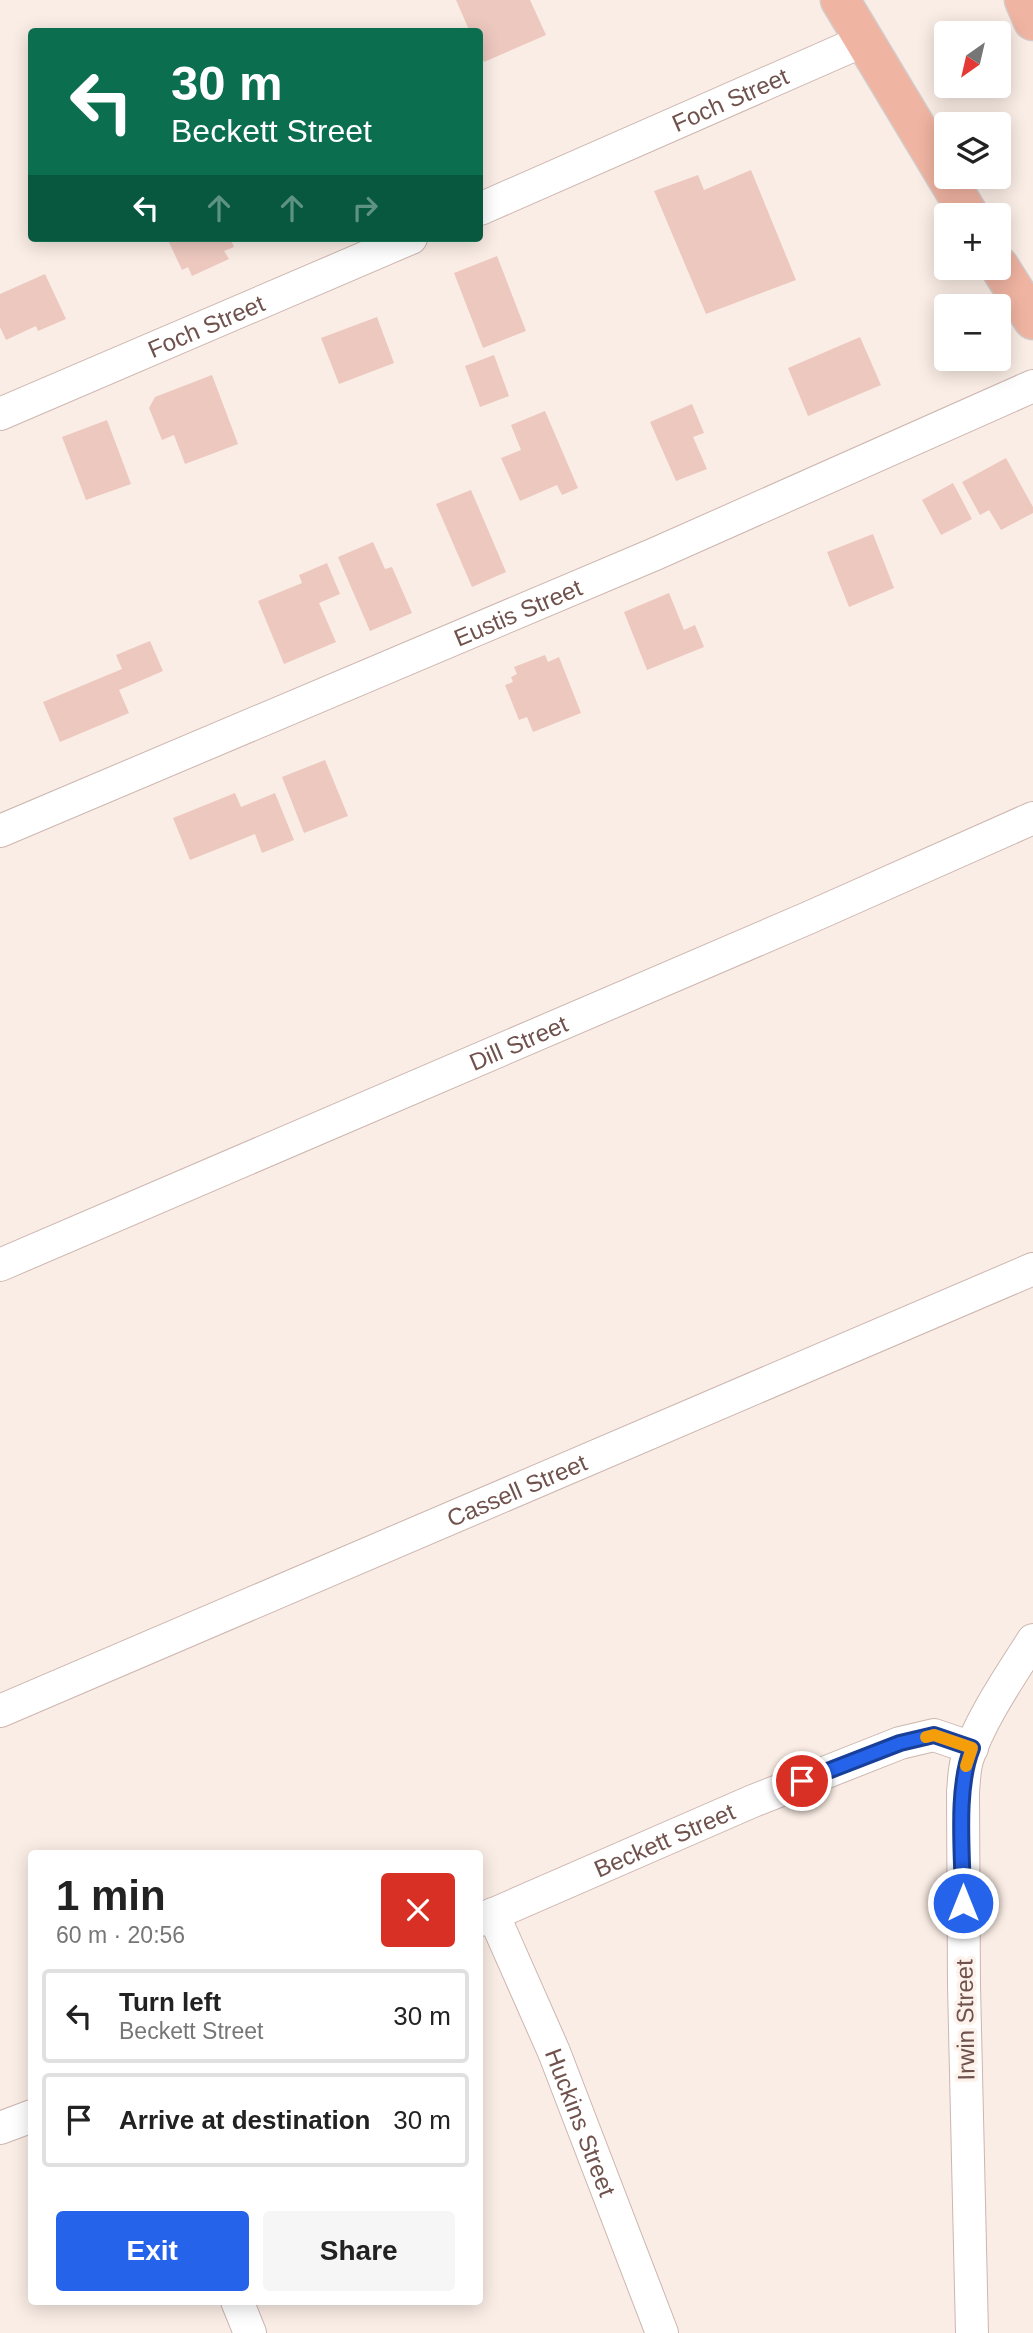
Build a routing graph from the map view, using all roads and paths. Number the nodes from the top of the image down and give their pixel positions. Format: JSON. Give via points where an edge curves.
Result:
{"nodes":[{"id":1,"x":826,"y":0,"type":"edge"},
{"id":2,"x":840,"y":0,"type":"edge"},
{"id":3,"x":1024,"y":0,"type":"edge"},
{"id":4,"x":1033,"y":21,"type":"edge"},
{"id":5,"x":865,"y":40,"type":"junction"},
{"id":6,"x":962,"y":203,"type":"edge"},
{"id":7,"x":483,"y":208,"type":"edge"},
{"id":8,"x":402,"y":242,"type":"edge"},
{"id":9,"x":1008,"y":280,"type":"edge"},
{"id":10,"x":1033,"y":320,"type":"edge"},
{"id":11,"x":1033,"y":386,"type":"edge"},
{"id":12,"x":0,"y":414,"type":"edge"},
{"id":13,"x":1033,"y":818,"type":"edge"},
{"id":14,"x":0,"y":831,"type":"edge"},
{"id":15,"x":0,"y":1265,"type":"edge"},
{"id":16,"x":1033,"y":1269,"type":"edge"},
{"id":17,"x":1033,"y":1640,"type":"edge"},
{"id":18,"x":0,"y":1711,"type":"edge"},
{"id":19,"x":972,"y":1748,"type":"junction"},
{"id":20,"x":486,"y":1917,"type":"edge"},
{"id":21,"x":28,"y":2118,"type":"edge"},
{"id":22,"x":0,"y":2128,"type":"edge"},
{"id":23,"x":239,"y":2305,"type":"edge"},
{"id":24,"x":250,"y":2333,"type":"edge"},
{"id":25,"x":662,"y":2333,"type":"edge"},
{"id":26,"x":972,"y":2333,"type":"edge"}],
"edges":[{"from":1,"to":5,"type":"highway"},
{"from":2,"to":5,"type":"highway"},
{"from":3,"to":4,"type":"highway"},
{"from":5,"to":6,"type":"highway"},
{"from":5,"to":7,"type":"street","name":"Foch Street"},
{"from":8,"to":12,"type":"street","name":"Foch Street"},
{"from":9,"to":10,"type":"highway"},
{"from":11,"to":14,"type":"street","name":"Eustis Street","via":[[655,554]]},
{"from":13,"to":15,"type":"street","name":"Dill Street"},
{"from":16,"to":18,"type":"street","name":"Cassell Street"},
{"from":17,"to":19,"type":"street","name":"Irwin Street"},
{"from":19,"to":20,"type":"street","name":"Beckett Street","via":[[934,1735],[900,1743]]},
{"from":19,"to":26,"type":"street","name":"Irwin Street","via":[[966,1763],[963,1820]]},
{"from":20,"to":25,"type":"street","name":"Huckins Street","via":[[554,2052]]},
{"from":21,"to":22,"type":"street"},
{"from":23,"to":24,"type":"street"}]}
